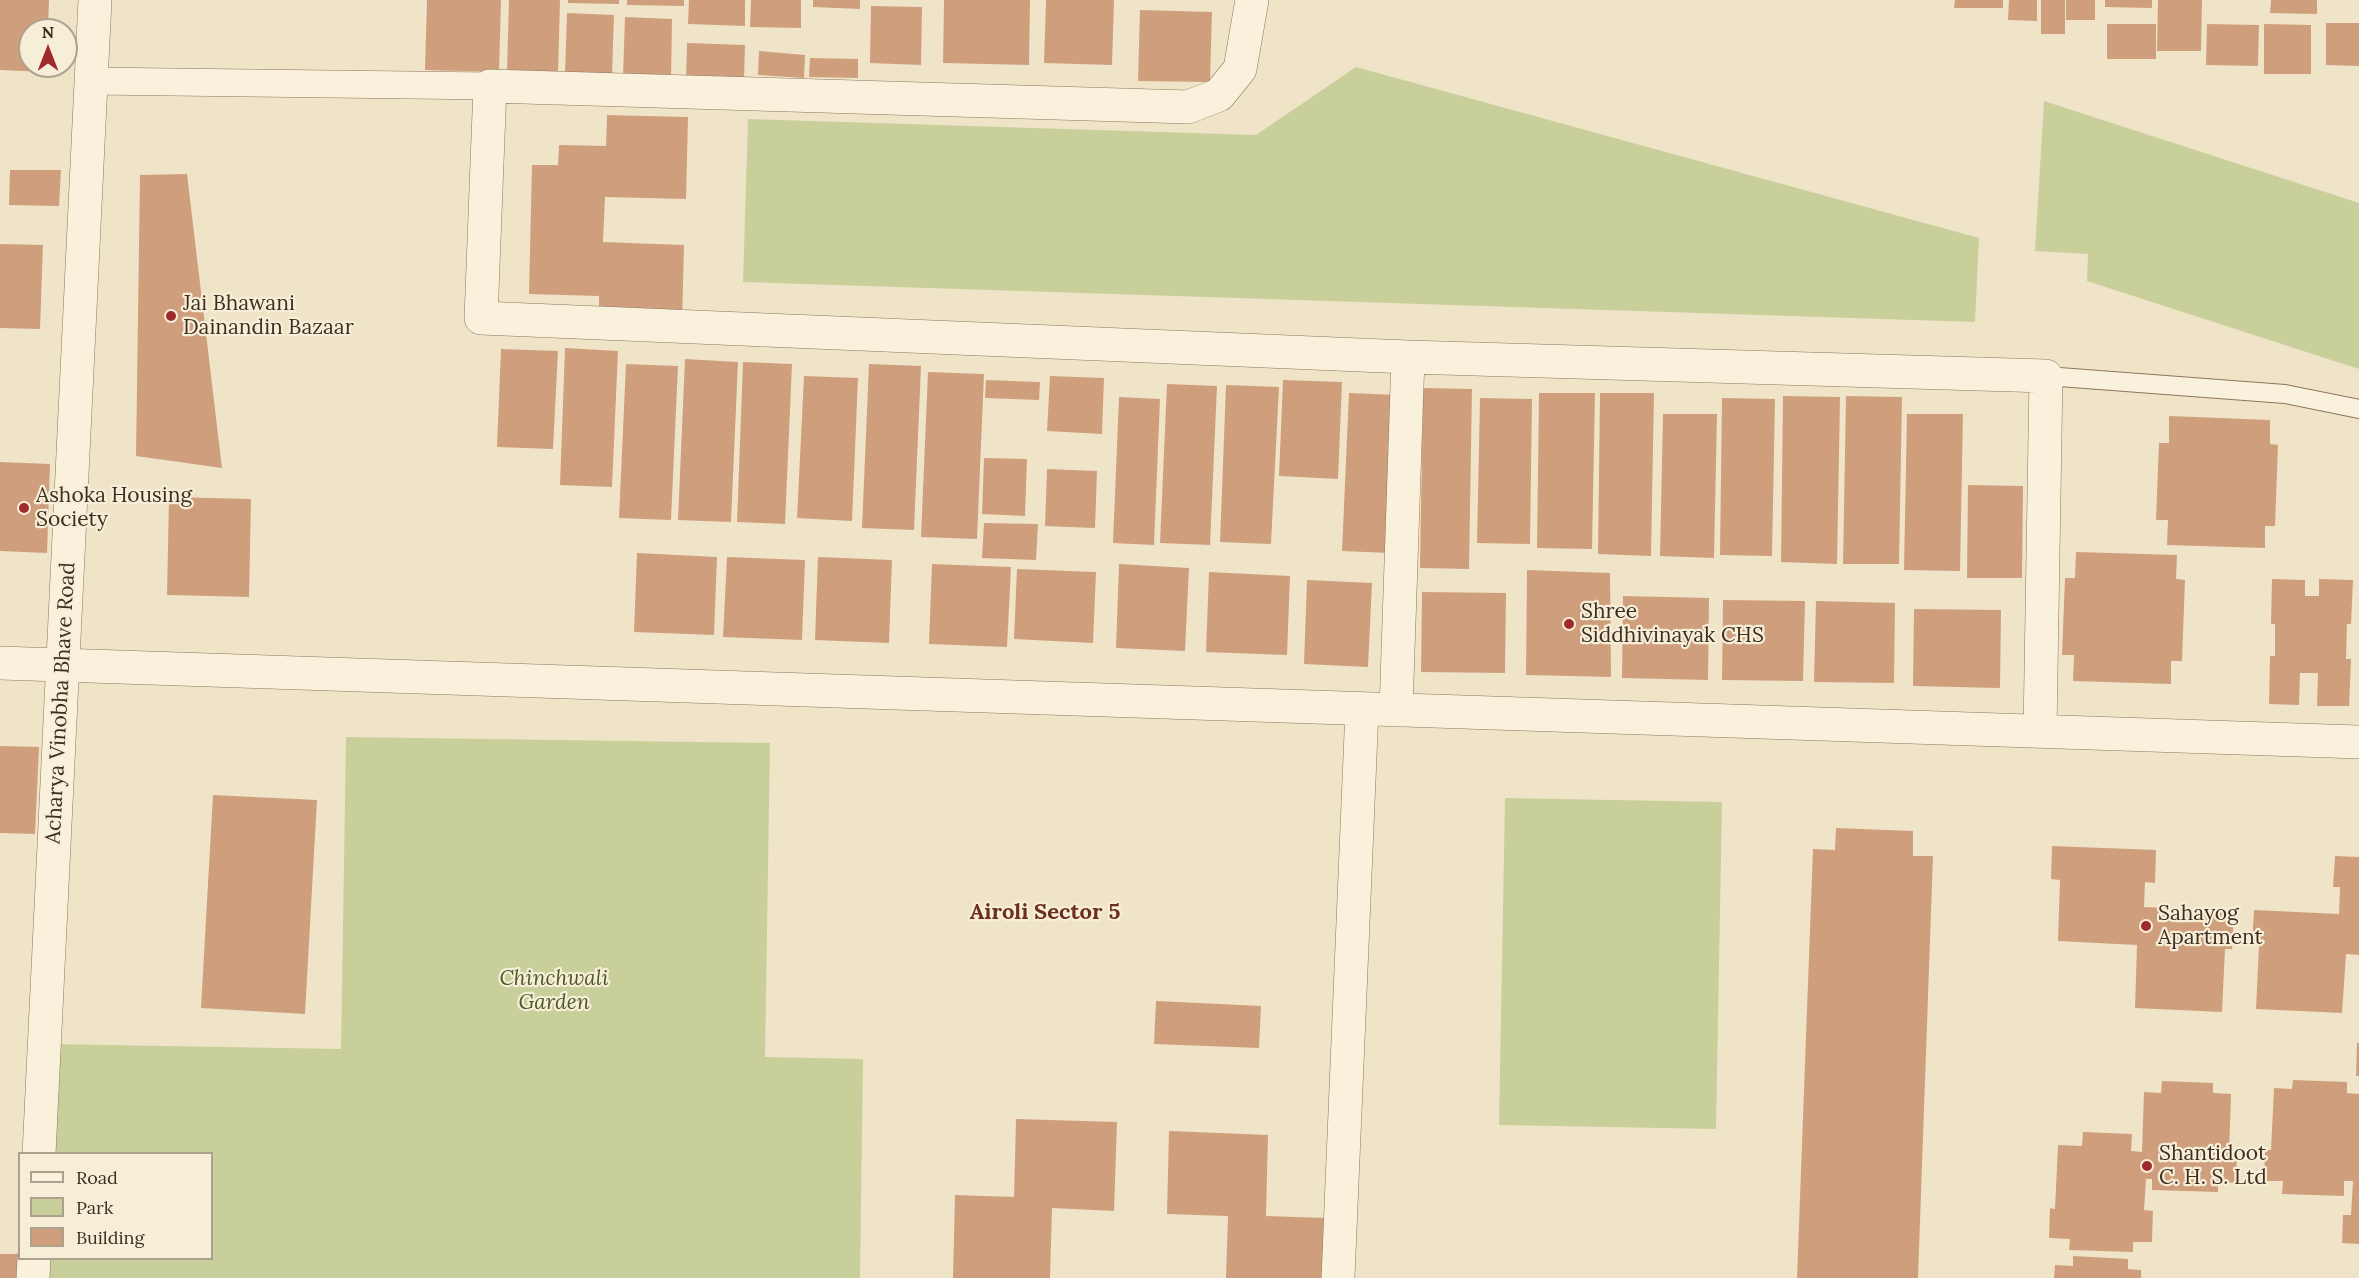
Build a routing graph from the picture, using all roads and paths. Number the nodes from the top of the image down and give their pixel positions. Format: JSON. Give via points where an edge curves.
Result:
{"nodes":[{"id":1,"x":95,"y":0,"type":"edge"},
{"id":2,"x":1252,"y":0,"type":"edge"},
{"id":3,"x":91,"y":81,"type":"junction"},
{"id":4,"x":490,"y":86,"type":"junction"},
{"id":5,"x":1408,"y":357,"type":"junction"},
{"id":6,"x":2046,"y":376,"type":"junction"},
{"id":7,"x":2359,"y":409,"type":"edge"},
{"id":8,"x":0,"y":663,"type":"edge"},
{"id":9,"x":62,"y":665,"type":"junction"},
{"id":10,"x":1362,"y":709,"type":"junction"},
{"id":11,"x":1396,"y":710,"type":"junction"},
{"id":12,"x":2040,"y":731,"type":"junction"},
{"id":13,"x":2359,"y":742,"type":"edge"},
{"id":14,"x":39,"y":1152,"type":"edge"},
{"id":15,"x":34,"y":1260,"type":"edge"},
{"id":16,"x":33,"y":1278,"type":"edge"},
{"id":17,"x":1338,"y":1278,"type":"edge"}],
"edges":[{"from":1,"to":3,"type":"street","name":"Acharya Vinobha Bhave Road"},
{"from":2,"to":4,"type":"street","via":[[1240,69],[1219,94],[1188,107]]},
{"from":3,"to":4,"type":"street"},
{"from":3,"to":9,"type":"street","name":"Acharya Vinobha Bhave Road"},
{"from":4,"to":5,"type":"street","via":[[481,318]]},
{"from":5,"to":6,"type":"street"},
{"from":5,"to":11,"type":"street"},
{"from":6,"to":7,"type":"lane","via":[[2285,394]]},
{"from":6,"to":12,"type":"street"},
{"from":8,"to":9,"type":"street"},
{"from":9,"to":10,"type":"street"},
{"from":9,"to":14,"type":"street","name":"Acharya Vinobha Bhave Road"},
{"from":10,"to":11,"type":"street"},
{"from":10,"to":17,"type":"street"},
{"from":11,"to":12,"type":"street"},
{"from":12,"to":13,"type":"street"},
{"from":15,"to":16,"type":"street"}]}
